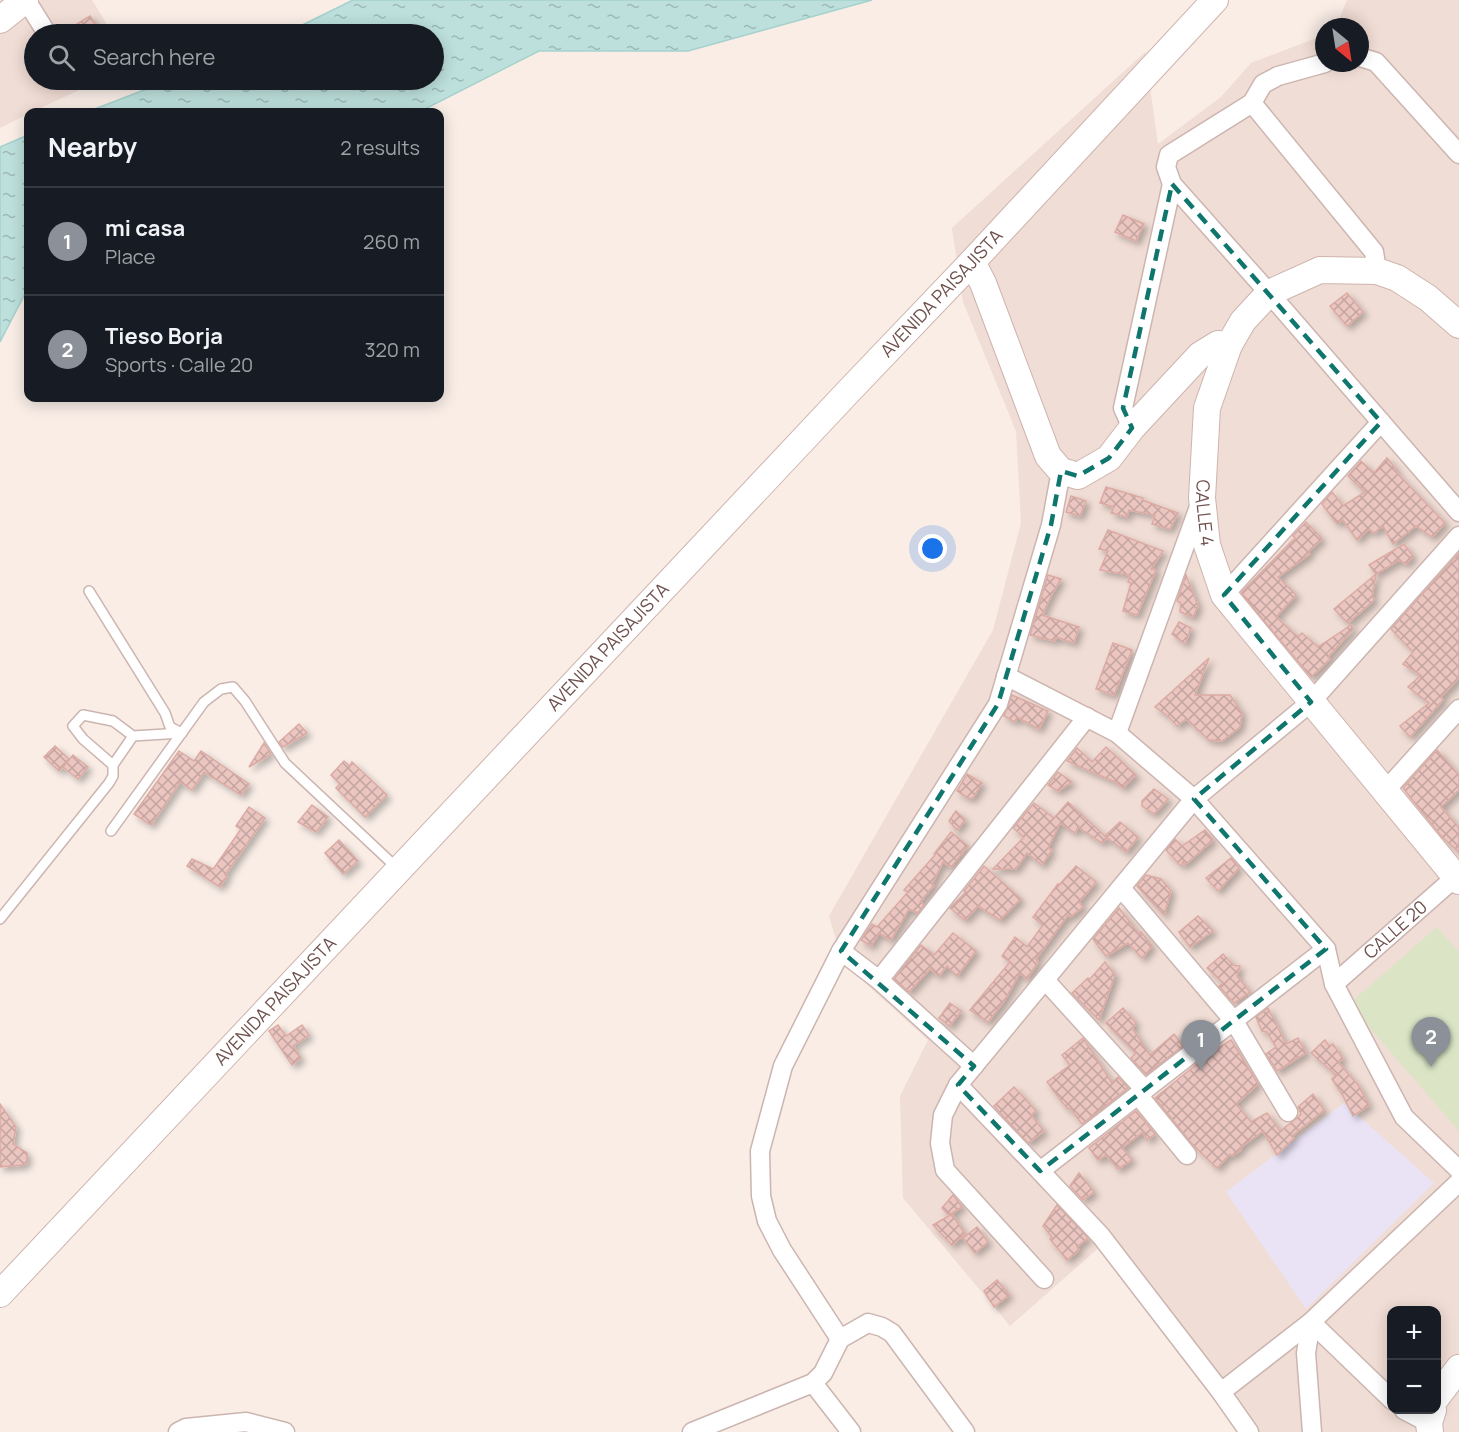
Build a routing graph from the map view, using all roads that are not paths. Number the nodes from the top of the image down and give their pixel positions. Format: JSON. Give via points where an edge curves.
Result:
{"nodes":[{"id":1,"x":26,"y":0,"type":"edge"},
{"id":2,"x":1215,"y":0,"type":"edge"},
{"id":3,"x":0,"y":19,"type":"edge"},
{"id":4,"x":40,"y":24,"type":"edge"},
{"id":5,"x":0,"y":33,"type":"edge"},
{"id":6,"x":1369,"y":60,"type":"edge"},
{"id":7,"x":1315,"y":66,"type":"edge"},
{"id":8,"x":1252,"y":103,"type":"junction"},
{"id":9,"x":1459,"y":154,"type":"edge"},
{"id":10,"x":1172,"y":184,"type":"junction"},
{"id":11,"x":972,"y":262,"type":"junction"},
{"id":12,"x":1377,"y":271,"type":"junction"},
{"id":13,"x":1269,"y":293,"type":"junction"},
{"id":14,"x":1459,"y":325,"type":"edge"},
{"id":15,"x":1229,"y":345,"type":"junction"},
{"id":16,"x":1381,"y":422,"type":"junction"},
{"id":17,"x":1132,"y":428,"type":"junction"},
{"id":18,"x":1061,"y":471,"type":"junction"},
{"id":19,"x":1202,"y":498,"type":"junction"},
{"id":20,"x":1459,"y":512,"type":"edge"},
{"id":21,"x":1459,"y":536,"type":"edge"},
{"id":22,"x":89,"y":591,"type":"dead end"},
{"id":23,"x":1224,"y":595,"type":"junction"},
{"id":24,"x":1006,"y":676,"type":"junction"},
{"id":25,"x":1311,"y":702,"type":"junction"},
{"id":26,"x":1459,"y":708,"type":"edge"},
{"id":27,"x":1088,"y":717,"type":"junction"},
{"id":28,"x":182,"y":733,"type":"junction"},
{"id":29,"x":1117,"y":733,"type":"junction"},
{"id":30,"x":133,"y":736,"type":"junction"},
{"id":31,"x":113,"y":765,"type":"junction"},
{"id":32,"x":1385,"y":792,"type":"junction"},
{"id":33,"x":1194,"y":799,"type":"junction"},
{"id":34,"x":111,"y":831,"type":"dead end"},
{"id":35,"x":399,"y":870,"type":"junction"},
{"id":36,"x":1458,"y":878,"type":"edge"},
{"id":37,"x":1121,"y":888,"type":"junction"},
{"id":38,"x":0,"y":919,"type":"edge"},
{"id":39,"x":1326,"y":949,"type":"junction"},
{"id":40,"x":841,"y":951,"type":"junction"},
{"id":41,"x":879,"y":980,"type":"junction"},
{"id":42,"x":1045,"y":980,"type":"junction"},
{"id":43,"x":1334,"y":984,"type":"junction"},
{"id":44,"x":1234,"y":1021,"type":"junction"},
{"id":45,"x":974,"y":1066,"type":"junction"},
{"id":46,"x":958,"y":1085,"type":"junction"},
{"id":47,"x":1141,"y":1093,"type":"junction"},
{"id":48,"x":1288,"y":1112,"type":"dead end"},
{"id":49,"x":1186,"y":1155,"type":"dead end"},
{"id":50,"x":1459,"y":1170,"type":"edge"},
{"id":51,"x":1041,"y":1171,"type":"junction"},
{"id":52,"x":1459,"y":1182,"type":"edge"},
{"id":53,"x":1044,"y":1279,"type":"dead end"},
{"id":54,"x":0,"y":1294,"type":"edge"},
{"id":55,"x":1311,"y":1322,"type":"junction"},
{"id":56,"x":840,"y":1339,"type":"junction"},
{"id":57,"x":1457,"y":1374,"type":"edge"},
{"id":58,"x":813,"y":1383,"type":"junction"},
{"id":59,"x":1221,"y":1392,"type":"junction"},
{"id":60,"x":1441,"y":1393,"type":"edge"},
{"id":61,"x":1387,"y":1395,"type":"edge"},
{"id":62,"x":1413,"y":1414,"type":"edge"},
{"id":63,"x":1430,"y":1421,"type":"edge"},
{"id":64,"x":178,"y":1432,"type":"edge"},
{"id":65,"x":285,"y":1432,"type":"edge"},
{"id":66,"x":692,"y":1432,"type":"edge"},
{"id":67,"x":851,"y":1432,"type":"edge"},
{"id":68,"x":965,"y":1432,"type":"edge"},
{"id":69,"x":1249,"y":1432,"type":"edge"},
{"id":70,"x":1312,"y":1432,"type":"edge"}],
"edges":[{"from":1,"to":3,"type":"main road"},
{"from":1,"to":4,"type":"street"},
{"from":1,"to":5,"type":"street","via":[[11,24]]},
{"from":2,"to":11,"type":"main road","name":"AVENIDA PAISAJISTA"},
{"from":6,"to":9,"type":"street","via":[[1376,62]]},
{"from":7,"to":8,"type":"street","via":[[1263,84]]},
{"from":8,"to":10,"type":"street","via":[[1169,155],[1166,167]]},
{"from":8,"to":12,"type":"street","via":[[1374,252]]},
{"from":10,"to":13,"type":"street"},
{"from":10,"to":17,"type":"street","via":[[1123,408]]},
{"from":11,"to":18,"type":"main road","via":[[1048,456]]},
{"from":11,"to":35,"type":"main road","name":"AVENIDA PAISAJISTA"},
{"from":12,"to":13,"type":"main road","name":"CALLE 4","via":[[1320,270]]},
{"from":12,"to":14,"type":"main road","name":"CALLE 4","via":[[1397,278],[1428,298]]},
{"from":13,"to":15,"type":"main road","name":"CALLE 4","via":[[1243,321]]},
{"from":13,"to":16,"type":"street"},
{"from":15,"to":17,"type":"main road","via":[[1218,344],[1200,355]]},
{"from":15,"to":19,"type":"main road","name":"CALLE 4","via":[[1207,408]]},
{"from":16,"to":20,"type":"street"},
{"from":16,"to":23,"type":"street"},
{"from":17,"to":18,"type":"main road","via":[[1109,458],[1078,476]]},
{"from":18,"to":24,"type":"street","via":[[1051,525]]},
{"from":19,"to":23,"type":"main road","name":"CALLE 4","via":[[1207,545]]},
{"from":19,"to":29,"type":"street"},
{"from":21,"to":25,"type":"street"},
{"from":22,"to":28,"type":"lane","via":[[170,727]]},
{"from":23,"to":25,"type":"main road","name":"CALLE 4"},
{"from":24,"to":27,"type":"street"},
{"from":24,"to":40,"type":"street","via":[[998,704]]},
{"from":25,"to":32,"type":"main road","name":"CALLE 4"},
{"from":25,"to":33,"type":"street"},
{"from":26,"to":32,"type":"street"},
{"from":27,"to":29,"type":"street"},
{"from":27,"to":41,"type":"street"},
{"from":28,"to":30,"type":"lane"},
{"from":28,"to":34,"type":"lane"},
{"from":28,"to":35,"type":"lane","via":[[204,702],[221,689],[233,687],[285,763]]},
{"from":29,"to":33,"type":"street"},
{"from":30,"to":31,"type":"lane"},
{"from":30,"to":31,"type":"lane","via":[[113,721],[84,716],[73,726]]},
{"from":31,"to":38,"type":"lane","via":[[110,783]]},
{"from":32,"to":36,"type":"main road","name":"CALLE 4"},
{"from":33,"to":37,"type":"street"},
{"from":33,"to":39,"type":"street"},
{"from":35,"to":54,"type":"main road","name":"AVENIDA PAISAJISTA"},
{"from":36,"to":43,"type":"street","name":"CALLE 20"},
{"from":37,"to":42,"type":"street"},
{"from":37,"to":44,"type":"street"},
{"from":39,"to":43,"type":"street"},
{"from":39,"to":44,"type":"street"},
{"from":40,"to":41,"type":"street"},
{"from":40,"to":56,"type":"street","via":[[783,1066],[760,1151],[766,1221]]},
{"from":41,"to":45,"type":"street"},
{"from":42,"to":45,"type":"street"},
{"from":42,"to":47,"type":"street"},
{"from":43,"to":50,"type":"street","via":[[1404,1117]]},
{"from":44,"to":47,"type":"street"},
{"from":44,"to":48,"type":"street"},
{"from":45,"to":46,"type":"street"},
{"from":46,"to":51,"type":"street"},
{"from":46,"to":53,"type":"street","via":[[943,1115],[940,1143],[945,1170]]},
{"from":47,"to":49,"type":"street"},
{"from":47,"to":51,"type":"street"},
{"from":51,"to":59,"type":"street","via":[[1101,1236]]},
{"from":52,"to":55,"type":"street"},
{"from":55,"to":59,"type":"street"},
{"from":55,"to":61,"type":"street"},
{"from":55,"to":70,"type":"street","via":[[1306,1353]]},
{"from":56,"to":58,"type":"street","via":[[823,1373]]},
{"from":56,"to":68,"type":"street","via":[[868,1323],[892,1333]]},
{"from":57,"to":60,"type":"main road"},
{"from":58,"to":66,"type":"street"},
{"from":58,"to":67,"type":"street"},
{"from":59,"to":69,"type":"street"},
{"from":62,"to":63,"type":"street"},
{"from":64,"to":65,"type":"street","via":[[246,1422]]}]}
